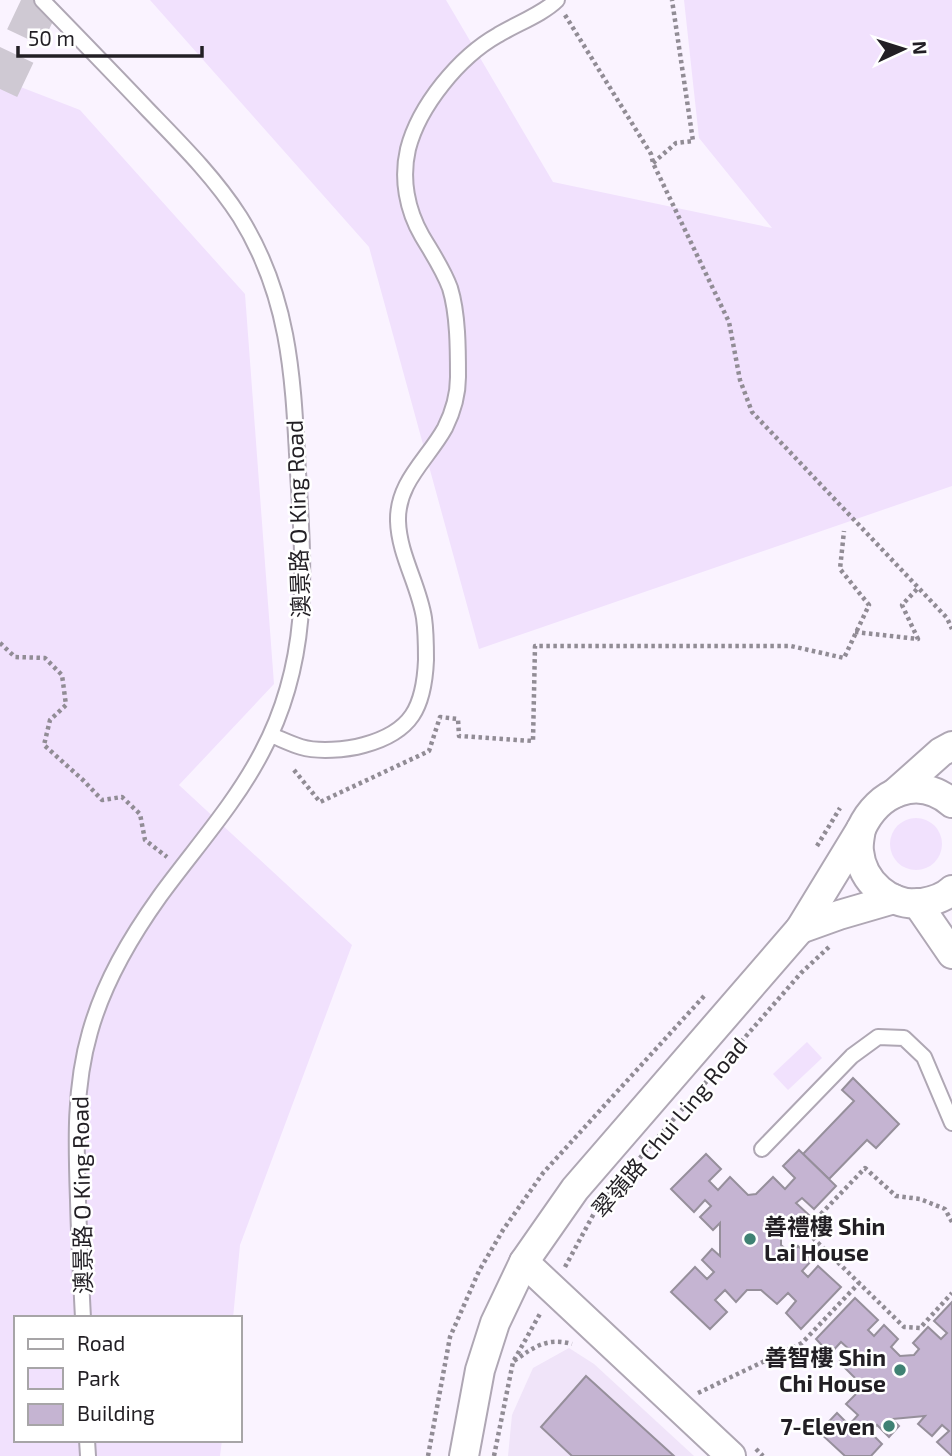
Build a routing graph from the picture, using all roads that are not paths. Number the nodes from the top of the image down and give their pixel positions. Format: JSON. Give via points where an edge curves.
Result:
{"nodes":[{"id":1,"x":42,"y":0,"type":"edge"},
{"id":2,"x":557,"y":1,"type":"edge"},
{"id":3,"x":271,"y":735,"type":"junction"},
{"id":4,"x":952,"y":746,"type":"edge"},
{"id":5,"x":895,"y":793,"type":"junction"},
{"id":6,"x":952,"y":803,"type":"edge"},
{"id":7,"x":861,"y":829,"type":"junction"},
{"id":8,"x":952,"y":890,"type":"edge"},
{"id":9,"x":906,"y":901,"type":"junction"},
{"id":10,"x":800,"y":929,"type":"junction"},
{"id":11,"x":952,"y":954,"type":"edge"},
{"id":12,"x":952,"y":1123,"type":"edge"},
{"id":13,"x":762,"y":1149,"type":"dead end"},
{"id":14,"x":524,"y":1262,"type":"junction"},
{"id":15,"x":83,"y":1316,"type":"edge"},
{"id":16,"x":464,"y":1456,"type":"edge"},
{"id":17,"x":731,"y":1456,"type":"edge"}],
"edges":[{"from":1,"to":3,"type":"lane","name":"澳景路 O King Road","via":[[212,179],[247,229],[275,292],[293,392],[303,603],[297,651]]},
{"from":2,"to":3,"type":"lane","via":[[495,36],[470,56],[426,109],[407,154],[409,207],[452,297],[458,377],[450,417],[406,484],[398,511],[401,541],[426,629],[420,703],[399,729],[355,748],[303,748]]},
{"from":3,"to":15,"type":"lane","name":"澳景路 O King Road","via":[[236,795],[146,917],[116,965],[96,1011],[79,1082],[76,1133]]},
{"from":4,"to":5,"type":"street","name":"翠嶺路 Chui Ling Road"},
{"from":5,"to":6,"type":"street","via":[[922,789]]},
{"from":5,"to":7,"type":"street","name":"翠嶺路 Chui Ling Road","via":[[874,807]]},
{"from":7,"to":9,"type":"street","via":[[859,850],[869,880],[876,888]]},
{"from":7,"to":10,"type":"street","name":"翠嶺路 Chui Ling Road"},
{"from":8,"to":9,"type":"street","name":"翠嶺路 Chui Ling Road","via":[[933,901]]},
{"from":9,"to":10,"type":"street","name":"翠嶺路 Chui Ling Road","via":[[839,915]]},
{"from":9,"to":11,"type":"street"},
{"from":10,"to":14,"type":"street","name":"翠嶺路 Chui Ling Road","via":[[575,1189]]},
{"from":12,"to":13,"type":"lane","via":[[924,1057],[904,1038],[878,1037],[852,1056]]},
{"from":14,"to":16,"type":"street","name":"翠嶺路 Chui Ling Road","via":[[495,1322]]},
{"from":14,"to":17,"type":"street"}]}
